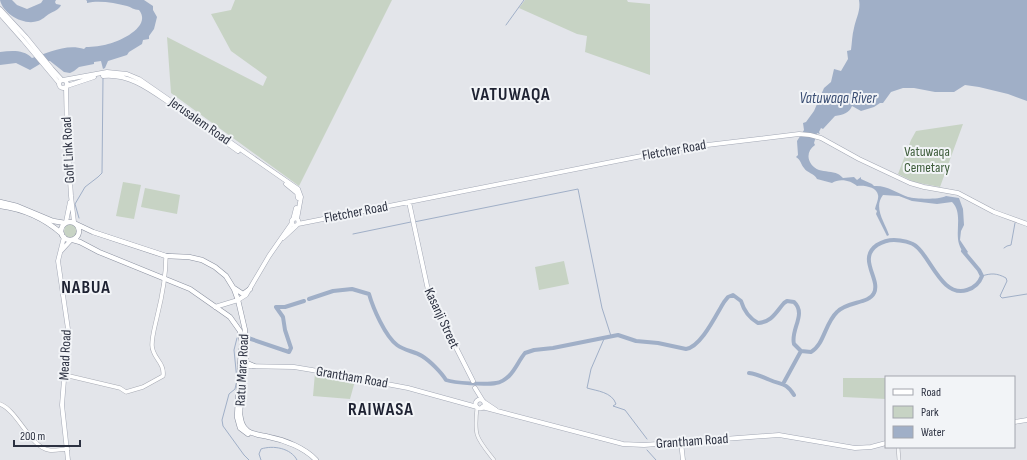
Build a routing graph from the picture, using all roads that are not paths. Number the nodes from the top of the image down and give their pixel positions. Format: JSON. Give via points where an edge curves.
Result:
{"nodes":[{"id":1,"x":0,"y":9,"type":"edge"},
{"id":2,"x":0,"y":14,"type":"edge"},
{"id":3,"x":38,"y":55,"type":"junction"},
{"id":4,"x":62,"y":81,"type":"junction"},
{"id":5,"x":65,"y":87,"type":"junction"},
{"id":6,"x":71,"y":196,"type":"junction"},
{"id":7,"x":0,"y":202,"type":"edge"},
{"id":8,"x":300,"y":202,"type":"junction"},
{"id":9,"x":409,"y":202,"type":"junction"},
{"id":10,"x":0,"y":206,"type":"edge"},
{"id":11,"x":296,"y":222,"type":"junction"},
{"id":12,"x":308,"y":222,"type":"junction"},
{"id":13,"x":66,"y":223,"type":"junction"},
{"id":14,"x":75,"y":223,"type":"junction"},
{"id":15,"x":1027,"y":224,"type":"edge"},
{"id":16,"x":63,"y":235,"type":"junction"},
{"id":17,"x":72,"y":240,"type":"junction"},
{"id":18,"x":61,"y":251,"type":"junction"},
{"id":19,"x":166,"y":256,"type":"junction"},
{"id":20,"x":165,"y":279,"type":"junction"},
{"id":21,"x":231,"y":283,"type":"junction"},
{"id":22,"x":250,"y":289,"type":"junction"},
{"id":23,"x":238,"y":300,"type":"junction"},
{"id":24,"x":215,"y":307,"type":"junction"},
{"id":25,"x":244,"y":356,"type":"junction"},
{"id":26,"x":242,"y":366,"type":"junction"},
{"id":27,"x":254,"y":366,"type":"junction"},
{"id":28,"x":65,"y":375,"type":"junction"},
{"id":29,"x":480,"y":401,"type":"junction"},
{"id":30,"x":461,"y":402,"type":"junction"},
{"id":31,"x":0,"y":404,"type":"edge"},
{"id":32,"x":479,"y":407,"type":"junction"},
{"id":33,"x":499,"y":412,"type":"junction"},
{"id":34,"x":1027,"y":420,"type":"edge"},
{"id":35,"x":1015,"y":422,"type":"edge"},
{"id":36,"x":681,"y":442,"type":"junction"},
{"id":37,"x":885,"y":443,"type":"edge"},
{"id":38,"x":898,"y":448,"type":"edge"},
{"id":39,"x":68,"y":449,"type":"junction"},
{"id":40,"x":68,"y":460,"type":"edge"},
{"id":41,"x":312,"y":460,"type":"edge"},
{"id":42,"x":316,"y":460,"type":"edge"},
{"id":43,"x":494,"y":460,"type":"edge"},
{"id":44,"x":683,"y":460,"type":"edge"},
{"id":45,"x":899,"y":460,"type":"edge"}],
"edges":[{"from":1,"to":3,"type":"main road","via":[[26,37]]},
{"from":2,"to":3,"type":"main road"},
{"from":3,"to":4,"type":"main road"},
{"from":4,"to":5,"type":"main road","via":[[66,82]]},
{"from":4,"to":5,"type":"main road","via":[[59,86]]},
{"from":4,"to":8,"type":"main road","name":"Jerusalem Road","via":[[107,72],[127,74],[139,79],[298,189]]},
{"from":5,"to":6,"type":"main road","name":"Golf Link Road"},
{"from":5,"to":11,"type":"main road","name":"Jerusalem Road","via":[[84,79],[107,75],[129,78],[143,85],[295,191],[298,195]]},
{"from":6,"to":13,"type":"main road","name":"Golf Link Road"},
{"from":6,"to":14,"type":"main road","name":"Golf Link Road"},
{"from":7,"to":13,"type":"highway","via":[[18,206],[55,222]]},
{"from":8,"to":11,"type":"main road"},
{"from":8,"to":12,"type":"main road","name":"Jerusalem Road","via":[[300,218]]},
{"from":9,"to":12,"type":"main road","name":"Fletcher Road"},
{"from":9,"to":15,"type":"main road","name":"Fletcher Road","via":[[688,147],[804,134],[818,137],[910,183],[958,194],[994,212]]},
{"from":9,"to":29,"type":"main road","name":"Kasanji Street","via":[[428,290]]},
{"from":10,"to":16,"type":"highway","via":[[28,213],[49,223]]},
{"from":11,"to":12,"type":"main road","name":"Fletcher Road"},
{"from":11,"to":22,"type":"main road","via":[[269,256]]},
{"from":13,"to":14,"type":"highway"},
{"from":13,"to":16,"type":"highway","via":[[62,228]]},
{"from":14,"to":17,"type":"highway","via":[[80,231],[78,237]]},
{"from":14,"to":19,"type":"highway","name":"Ratu Mara Road","via":[[93,232]]},
{"from":16,"to":17,"type":"highway"},
{"from":16,"to":18,"type":"main road","name":"Mead Road"},
{"from":17,"to":18,"type":"main road"},
{"from":17,"to":20,"type":"highway","name":"Ratu Mara Road"},
{"from":18,"to":28,"type":"main road","name":"Mead Road","via":[[58,270],[68,335]]},
{"from":19,"to":20,"type":"main road"},
{"from":19,"to":21,"type":"highway","name":"Ratu Mara Road","via":[[202,260],[216,267]]},
{"from":20,"to":24,"type":"highway","name":"Ratu Mara Road","via":[[190,289]]},
{"from":20,"to":28,"type":"main road","via":[[152,343],[163,369],[160,378],[126,392],[120,388]]},
{"from":21,"to":22,"type":"highway","via":[[241,294]]},
{"from":21,"to":23,"type":"highway","name":"Ratu Mara Road"},
{"from":22,"to":23,"type":"main road"},
{"from":23,"to":24,"type":"main road"},
{"from":23,"to":25,"type":"highway","name":"Ratu Mara Road","via":[[245,330]]},
{"from":24,"to":26,"type":"highway","name":"Ratu Mara Road","via":[[230,318],[240,331]]},
{"from":25,"to":26,"type":"highway","name":"Ratu Mara Road"},
{"from":25,"to":27,"type":"highway","via":[[247,363]]},
{"from":26,"to":27,"type":"main road","name":"Grantham Road"},
{"from":26,"to":41,"type":"highway","name":"Ratu Mara Road","via":[[236,411],[240,428],[248,434],[298,450]]},
{"from":26,"to":42,"type":"highway","name":"Ratu Mara Road","via":[[240,414],[244,428],[300,448]]},
{"from":27,"to":30,"type":"main road","name":"Grantham Road","via":[[300,368],[408,388]]},
{"from":28,"to":39,"type":"main road","name":"Mead Road","via":[[62,405]]},
{"from":29,"to":30,"type":"main road","name":"Grantham Road"},
{"from":29,"to":32,"type":"main road"},
{"from":29,"to":32,"type":"main road","name":"Kasanji Street","via":[[475,404]]},
{"from":29,"to":33,"type":"main road","name":"Grantham Road"},
{"from":30,"to":32,"type":"main road","name":"Grantham Road"},
{"from":31,"to":39,"type":"main road","via":[[10,410],[41,446],[48,450]]},
{"from":32,"to":33,"type":"main road","name":"Grantham Road"},
{"from":32,"to":43,"type":"street","via":[[475,426],[477,436]]},
{"from":33,"to":36,"type":"main road","name":"Grantham Road","via":[[623,444]]},
{"from":34,"to":35,"type":"main road"},
{"from":36,"to":37,"type":"main road","name":"Grantham Road","via":[[779,435],[855,448]]},
{"from":36,"to":44,"type":"main road"},
{"from":38,"to":45,"type":"street"},
{"from":39,"to":40,"type":"main road","name":"Mead Road"}]}
